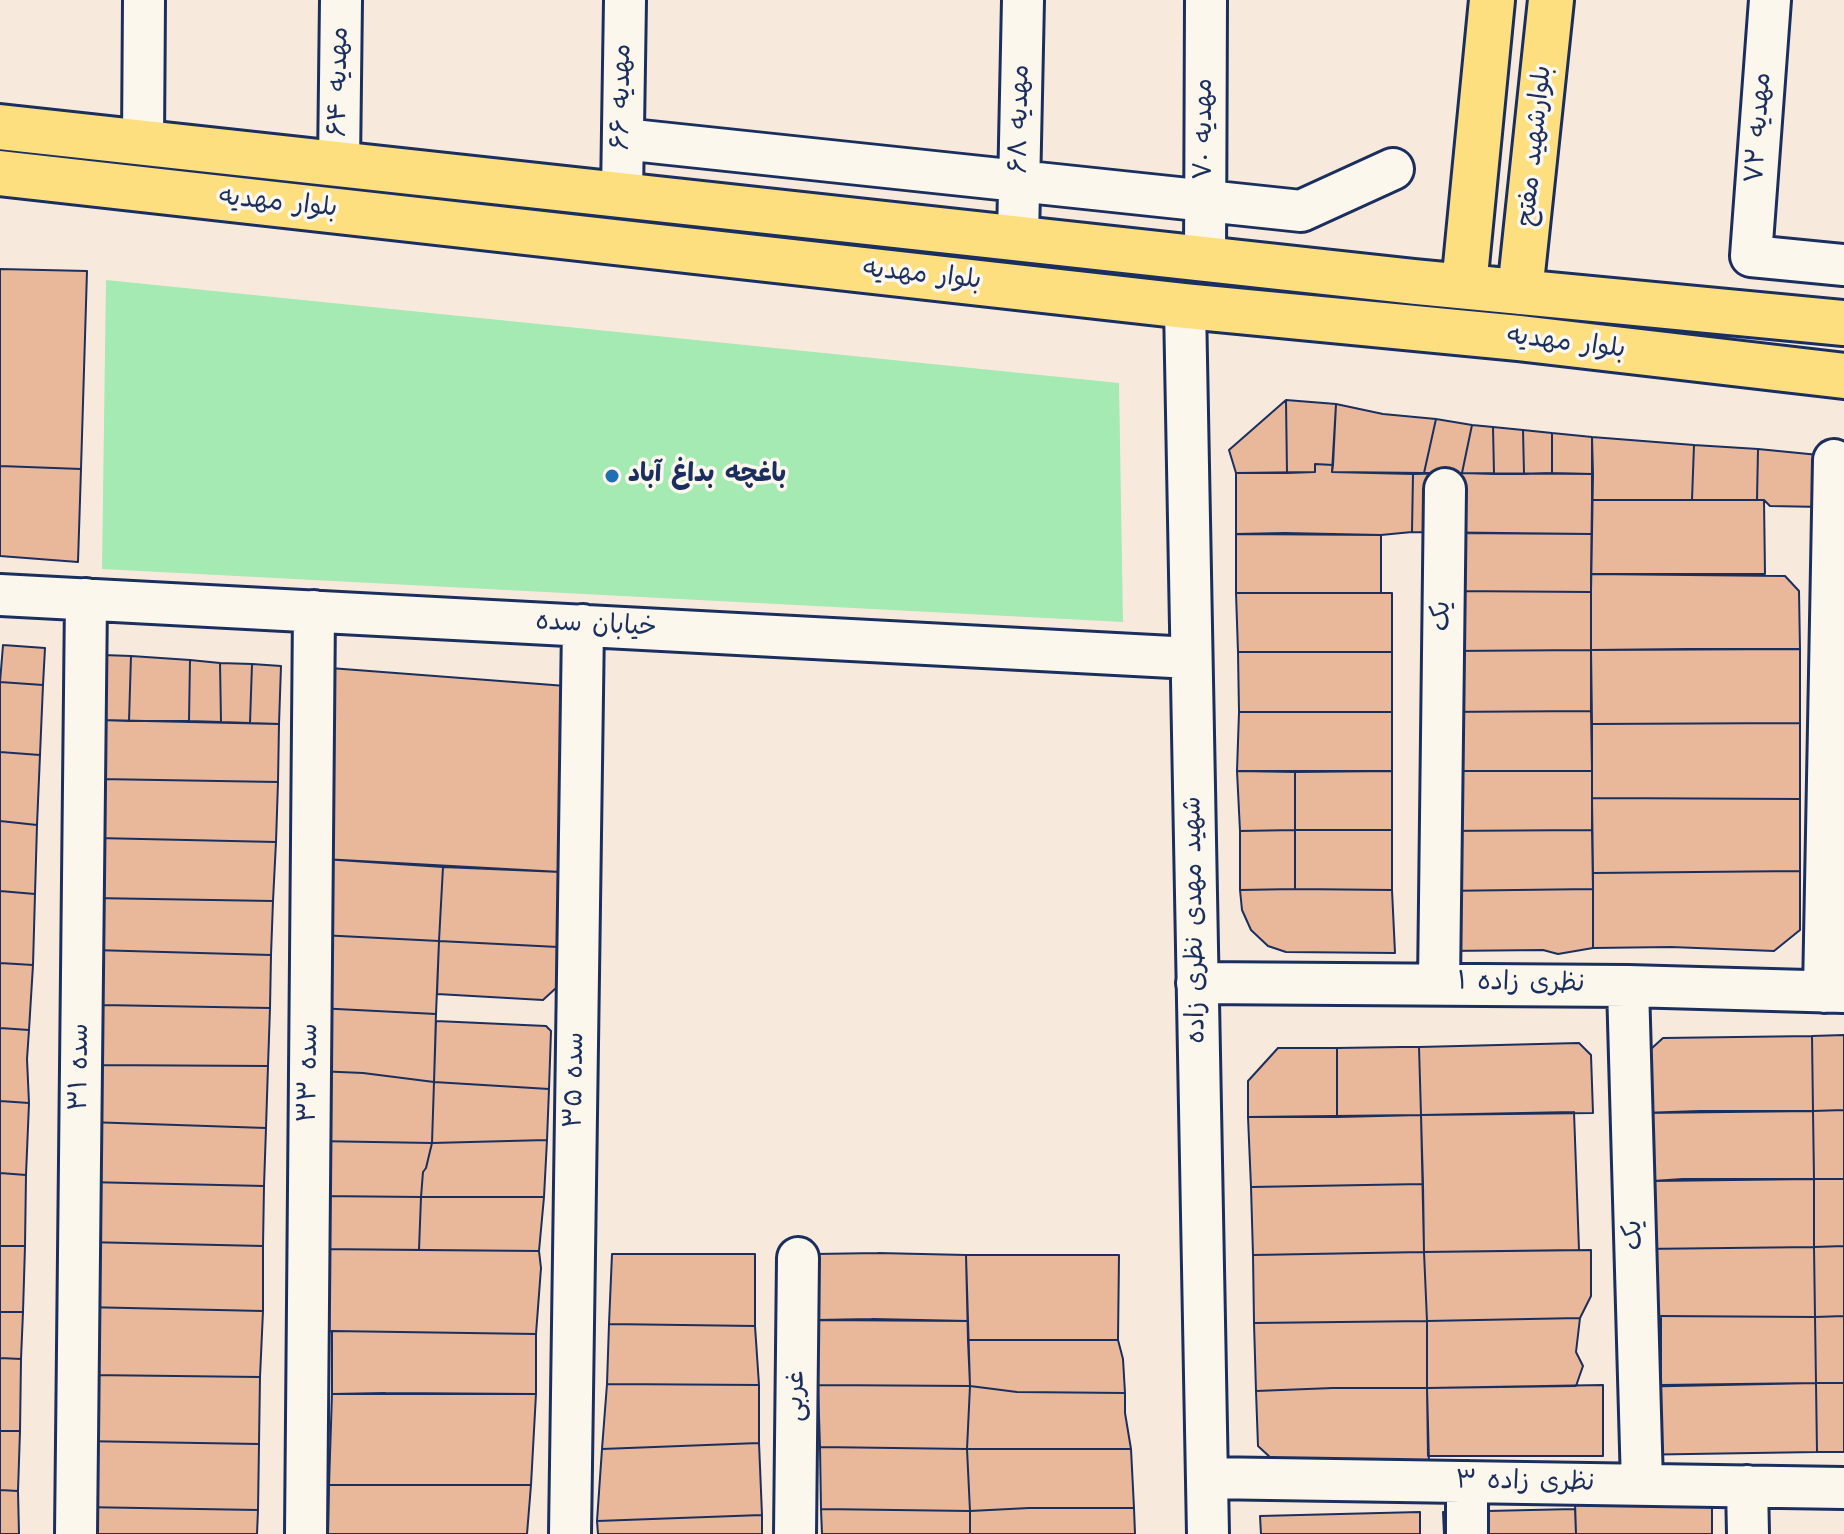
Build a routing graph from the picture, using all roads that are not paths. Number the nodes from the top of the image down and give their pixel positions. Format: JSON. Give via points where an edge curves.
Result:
{"nodes":[{"id":1,"x":144,"y":0,"type":"edge"},
{"id":2,"x":341,"y":0,"type":"edge"},
{"id":3,"x":625,"y":0,"type":"edge"},
{"id":4,"x":1023,"y":0,"type":"edge"},
{"id":5,"x":1206,"y":0,"type":"edge"},
{"id":6,"x":1492,"y":0,"type":"edge"},
{"id":7,"x":1551,"y":0,"type":"edge"},
{"id":8,"x":1770,"y":0,"type":"edge"},
{"id":9,"x":0,"y":127,"type":"edge"},
{"id":10,"x":623,"y":139,"type":"junction"},
{"id":11,"x":143,"y":142,"type":"junction"},
{"id":12,"x":339,"y":164,"type":"junction"},
{"id":13,"x":1476,"y":167,"type":"junction"},
{"id":14,"x":1393,"y":169,"type":"dead end"},
{"id":15,"x":0,"y":173,"type":"edge"},
{"id":16,"x":1533,"y":174,"type":"junction"},
{"id":17,"x":1019,"y":180,"type":"junction"},
{"id":18,"x":622,"y":194,"type":"junction"},
{"id":19,"x":1206,"y":201,"type":"junction"},
{"id":20,"x":1018,"y":238,"type":"junction"},
{"id":21,"x":1205,"y":258,"type":"junction"},
{"id":22,"x":1844,"y":265,"type":"edge"},
{"id":23,"x":1464,"y":286,"type":"junction"},
{"id":24,"x":1520,"y":292,"type":"junction"},
{"id":25,"x":1185,"y":306,"type":"junction"},
{"id":26,"x":1844,"y":323,"type":"edge"},
{"id":27,"x":1844,"y":376,"type":"edge"},
{"id":28,"x":1834,"y":460,"type":"dead end"},
{"id":29,"x":1445,"y":489,"type":"dead end"},
{"id":30,"x":0,"y":595,"type":"edge"},
{"id":31,"x":86,"y":599,"type":"junction"},
{"id":32,"x":314,"y":611,"type":"junction"},
{"id":33,"x":583,"y":625,"type":"junction"},
{"id":34,"x":1191,"y":658,"type":"junction"},
{"id":35,"x":1197,"y":983,"type":"junction"},
{"id":36,"x":1439,"y":983,"type":"junction"},
{"id":37,"x":1628,"y":986,"type":"junction"},
{"id":38,"x":1834,"y":992,"type":"edge"},
{"id":39,"x":798,"y":1258,"type":"dead end"},
{"id":40,"x":1207,"y":1478,"type":"junction"},
{"id":41,"x":1467,"y":1482,"type":"junction"},
{"id":42,"x":1642,"y":1484,"type":"junction"},
{"id":43,"x":1747,"y":1486,"type":"junction"},
{"id":44,"x":1844,"y":1488,"type":"edge"},
{"id":45,"x":76,"y":1534,"type":"edge"},
{"id":46,"x":306,"y":1534,"type":"edge"},
{"id":47,"x":570,"y":1534,"type":"edge"},
{"id":48,"x":795,"y":1534,"type":"edge"},
{"id":49,"x":1208,"y":1534,"type":"edge"},
{"id":50,"x":1467,"y":1534,"type":"edge"},
{"id":51,"x":1748,"y":1534,"type":"edge"}],
"edges":[{"from":1,"to":11,"type":"street"},
{"from":2,"to":12,"type":"street","name":"مهدیه ۶۴"},
{"from":3,"to":10,"type":"street","name":"مهدیه ۶۶"},
{"from":4,"to":17,"type":"street","name":"مهدیه ۶۸"},
{"from":5,"to":19,"type":"street","name":"مهدیه ۷۰"},
{"from":6,"to":13,"type":"main road"},
{"from":7,"to":16,"type":"main road","name":"بلوارشهید مفتح"},
{"from":8,"to":22,"type":"street","name":"مهدیه ۷۲","via":[[1751,256]]},
{"from":9,"to":11,"type":"main road","name":"بلوار مهدیه"},
{"from":10,"to":17,"type":"street"},
{"from":10,"to":18,"type":"street","name":"مهدیه ۶۶"},
{"from":11,"to":12,"type":"main road","name":"بلوار مهدیه"},
{"from":12,"to":18,"type":"main road","name":"بلوار مهدیه"},
{"from":13,"to":16,"type":"main road","via":[[1496,190],[1510,192]]},
{"from":13,"to":23,"type":"main road"},
{"from":14,"to":19,"type":"street","via":[[1301,211]]},
{"from":15,"to":25,"type":"main road","name":"بلوار مهدیه"},
{"from":16,"to":24,"type":"main road","name":"بلوارشهید مفتح"},
{"from":17,"to":19,"type":"street"},
{"from":17,"to":20,"type":"street","name":"مهدیه ۶۸"},
{"from":18,"to":20,"type":"main road","name":"بلوار مهدیه"},
{"from":19,"to":21,"type":"street","name":"مهدیه ۷۰"},
{"from":20,"to":21,"type":"main road","name":"بلوار مهدیه"},
{"from":21,"to":23,"type":"main road","name":"بلوار مهدیه"},
{"from":23,"to":24,"type":"main road","name":"بلوار مهدیه"},
{"from":24,"to":26,"type":"main road","name":"بلوار مهدیه"},
{"from":25,"to":27,"type":"main road","name":"بلوار مهدیه"},
{"from":25,"to":34,"type":"street","name":"شهید مهدی نظری زاده"},
{"from":28,"to":38,"type":"street"},
{"from":29,"to":36,"type":"street","name":"یک"},
{"from":30,"to":31,"type":"street","name":"خیابان سده"},
{"from":31,"to":32,"type":"street","name":"خیابان سده"},
{"from":31,"to":45,"type":"street","name":"سده ۳۱"},
{"from":32,"to":33,"type":"street","name":"خیابان سده"},
{"from":32,"to":46,"type":"street","name":"سده ۳۳"},
{"from":33,"to":34,"type":"street","name":"خیابان سده"},
{"from":33,"to":47,"type":"street","name":"سده ۳۵"},
{"from":34,"to":35,"type":"street","name":"شهید مهدی نظری زاده"},
{"from":35,"to":36,"type":"street","name":"نظری زاده ۱"},
{"from":35,"to":40,"type":"street","name":"شهید مهدی نظری زاده"},
{"from":36,"to":37,"type":"street","name":"نظری زاده ۱"},
{"from":37,"to":38,"type":"street","name":"نظری زاده ۱"},
{"from":37,"to":42,"type":"street","name":"یک"},
{"from":39,"to":48,"type":"street","name":"غربی"},
{"from":40,"to":41,"type":"street","name":"نظری زاده ۳"},
{"from":40,"to":49,"type":"street","name":"شهید مهدی نظری زاده"},
{"from":41,"to":42,"type":"street","name":"نظری زاده ۳"},
{"from":41,"to":50,"type":"street"},
{"from":42,"to":43,"type":"street","name":"نظری زاده ۳"},
{"from":43,"to":44,"type":"street","name":"نظری زاده ۳"},
{"from":43,"to":51,"type":"street"}]}
